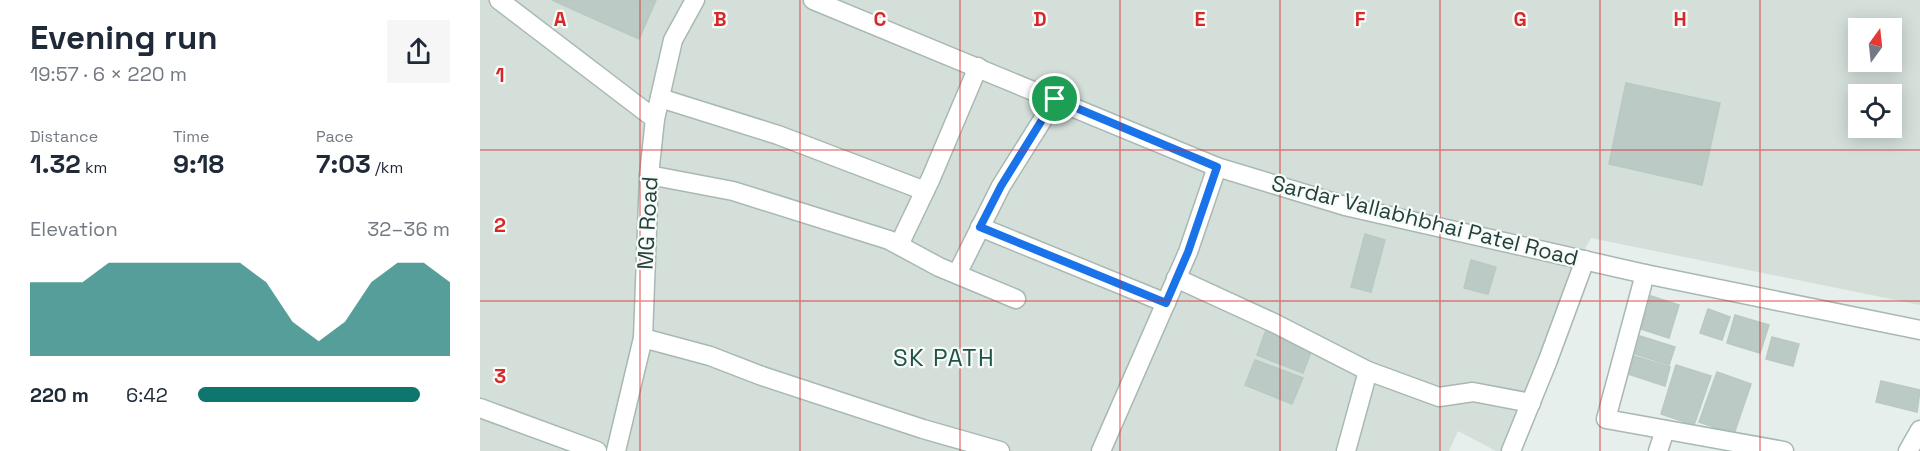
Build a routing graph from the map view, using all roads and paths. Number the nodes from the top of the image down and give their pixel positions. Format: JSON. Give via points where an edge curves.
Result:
{"nodes":[{"id":1,"x":499,"y":0,"type":"edge"},
{"id":2,"x":695,"y":0,"type":"edge"},
{"id":3,"x":813,"y":0,"type":"edge"},
{"id":4,"x":978,"y":67,"type":"junction"},
{"id":5,"x":660,"y":98,"type":"junction"},
{"id":6,"x":1055,"y":99,"type":"junction"},
{"id":7,"x":655,"y":118,"type":"junction"},
{"id":8,"x":1217,"y":167,"type":"junction"},
{"id":9,"x":649,"y":175,"type":"junction"},
{"id":10,"x":925,"y":190,"type":"junction"},
{"id":11,"x":980,"y":227,"type":"junction"},
{"id":12,"x":899,"y":245,"type":"junction"},
{"id":13,"x":1586,"y":260,"type":"junction"},
{"id":14,"x":957,"y":274,"type":"junction"},
{"id":15,"x":1644,"y":274,"type":"junction"},
{"id":16,"x":1176,"y":278,"type":"junction"},
{"id":17,"x":1016,"y":299,"type":"dead end"},
{"id":18,"x":1166,"y":303,"type":"junction"},
{"id":19,"x":1920,"y":330,"type":"edge"},
{"id":20,"x":643,"y":338,"type":"junction"},
{"id":21,"x":1368,"y":371,"type":"junction"},
{"id":22,"x":1532,"y":403,"type":"junction"},
{"id":23,"x":480,"y":408,"type":"edge"},
{"id":24,"x":1665,"y":430,"type":"junction"},
{"id":25,"x":1920,"y":430,"type":"edge"},
{"id":26,"x":952,"y":444,"type":"edge"},
{"id":27,"x":597,"y":451,"type":"edge"},
{"id":28,"x":616,"y":451,"type":"edge"},
{"id":29,"x":1000,"y":451,"type":"edge"},
{"id":30,"x":1101,"y":451,"type":"edge"},
{"id":31,"x":1346,"y":451,"type":"edge"},
{"id":32,"x":1511,"y":451,"type":"edge"},
{"id":33,"x":1658,"y":451,"type":"edge"},
{"id":34,"x":1784,"y":451,"type":"edge"},
{"id":35,"x":1908,"y":451,"type":"edge"}],
"edges":[{"from":1,"to":7,"type":"street"},
{"from":2,"to":5,"type":"street","name":"MG Road","via":[[673,40]]},
{"from":3,"to":4,"type":"street","name":"Sardar Vallabhbhai Patel Road"},
{"from":4,"to":6,"type":"street","name":"Sardar Vallabhbhai Patel Road"},
{"from":4,"to":10,"type":"street"},
{"from":5,"to":7,"type":"street","name":"MG Road"},
{"from":5,"to":10,"type":"street","via":[[778,135]]},
{"from":6,"to":8,"type":"street","name":"Sardar Vallabhbhai Patel Road"},
{"from":6,"to":11,"type":"street"},
{"from":7,"to":9,"type":"street","name":"MG Road"},
{"from":8,"to":13,"type":"street","name":"Sardar Vallabhbhai Patel Road","via":[[1345,206]]},
{"from":8,"to":16,"type":"street"},
{"from":9,"to":12,"type":"street","via":[[733,191]]},
{"from":9,"to":20,"type":"street","name":"MG Road"},
{"from":10,"to":12,"type":"street"},
{"from":11,"to":14,"type":"street"},
{"from":11,"to":18,"type":"street"},
{"from":12,"to":14,"type":"street"},
{"from":13,"to":15,"type":"street","name":"Sardar Vallabhbhai Patel Road"},
{"from":13,"to":22,"type":"street"},
{"from":14,"to":17,"type":"street"},
{"from":15,"to":19,"type":"street","name":"Sardar Vallabhbhai Patel Road"},
{"from":15,"to":24,"type":"street","via":[[1606,419]]},
{"from":16,"to":18,"type":"street"},
{"from":16,"to":21,"type":"street"},
{"from":18,"to":30,"type":"street"},
{"from":20,"to":26,"type":"street","via":[[710,356]]},
{"from":20,"to":28,"type":"street","name":"MG Road"},
{"from":21,"to":22,"type":"street","via":[[1439,397],[1473,392]]},
{"from":21,"to":31,"type":"street"},
{"from":22,"to":32,"type":"street"},
{"from":23,"to":27,"type":"street"},
{"from":24,"to":33,"type":"street"},
{"from":24,"to":34,"type":"street"},
{"from":25,"to":35,"type":"street"},
{"from":26,"to":29,"type":"street"}]}
